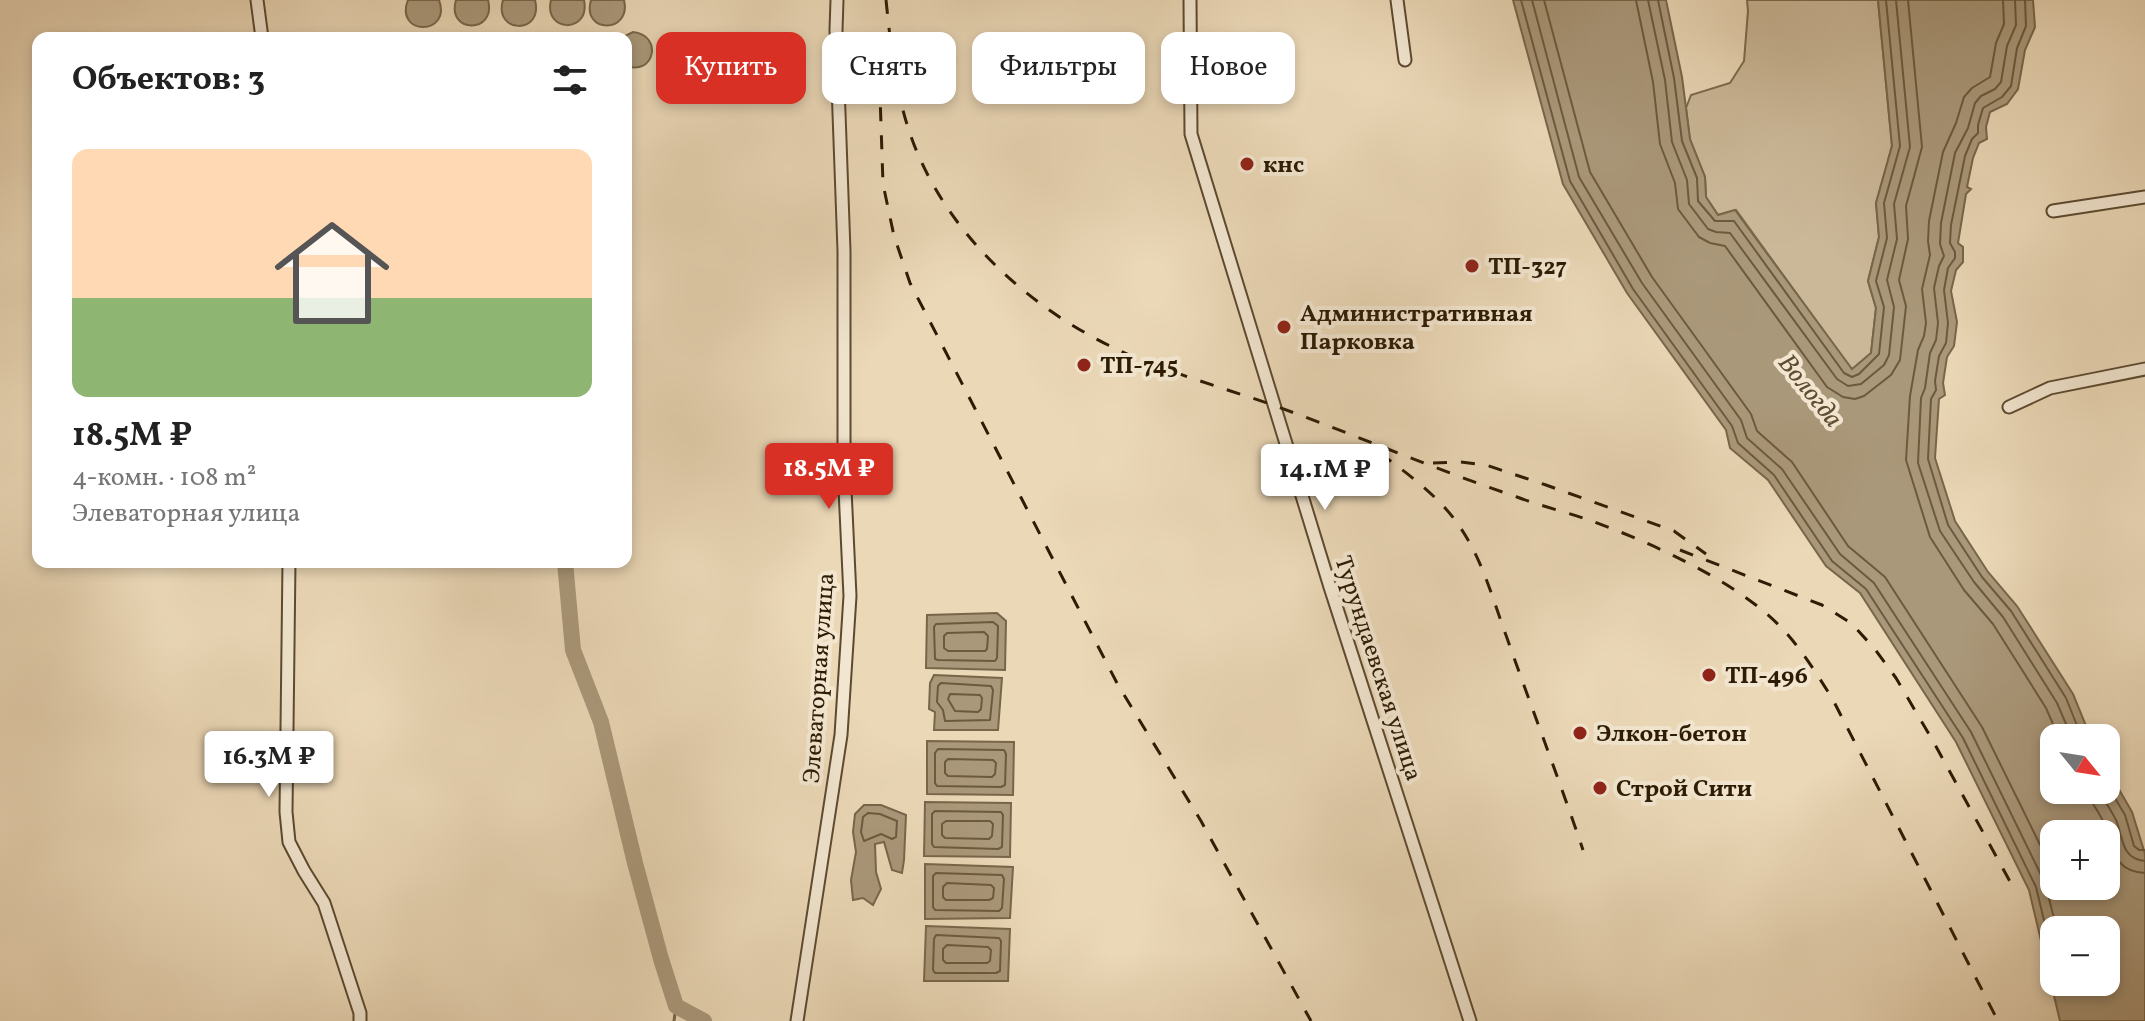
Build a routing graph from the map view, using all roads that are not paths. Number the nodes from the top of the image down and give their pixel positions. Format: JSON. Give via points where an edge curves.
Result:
{"nodes":[{"id":1,"x":257,"y":0,"type":"edge"},
{"id":2,"x":837,"y":0,"type":"edge"},
{"id":3,"x":1190,"y":0,"type":"edge"},
{"id":4,"x":1397,"y":0,"type":"edge"},
{"id":5,"x":261,"y":32,"type":"edge"},
{"id":6,"x":1405,"y":60,"type":"dead end"},
{"id":7,"x":2145,"y":197,"type":"edge"},
{"id":8,"x":2053,"y":211,"type":"dead end"},
{"id":9,"x":2145,"y":369,"type":"edge"},
{"id":10,"x":2009,"y":407,"type":"dead end"},
{"id":11,"x":289,"y":568,"type":"edge"},
{"id":12,"x":360,"y":1021,"type":"edge"},
{"id":13,"x":797,"y":1021,"type":"edge"},
{"id":14,"x":1470,"y":1021,"type":"edge"}],
"edges":[{"from":1,"to":5,"type":"street"},
{"from":2,"to":13,"type":"street","name":"Элеваторная улица","via":[[850,596],[841,735]]},
{"from":3,"to":14,"type":"street","name":"Турундаевская улица","via":[[1191,134]]},
{"from":4,"to":6,"type":"street"},
{"from":7,"to":8,"type":"street"},
{"from":9,"to":10,"type":"street","via":[[2050,388]]},
{"from":11,"to":12,"type":"street","via":[[289,842],[324,903]]}]}
